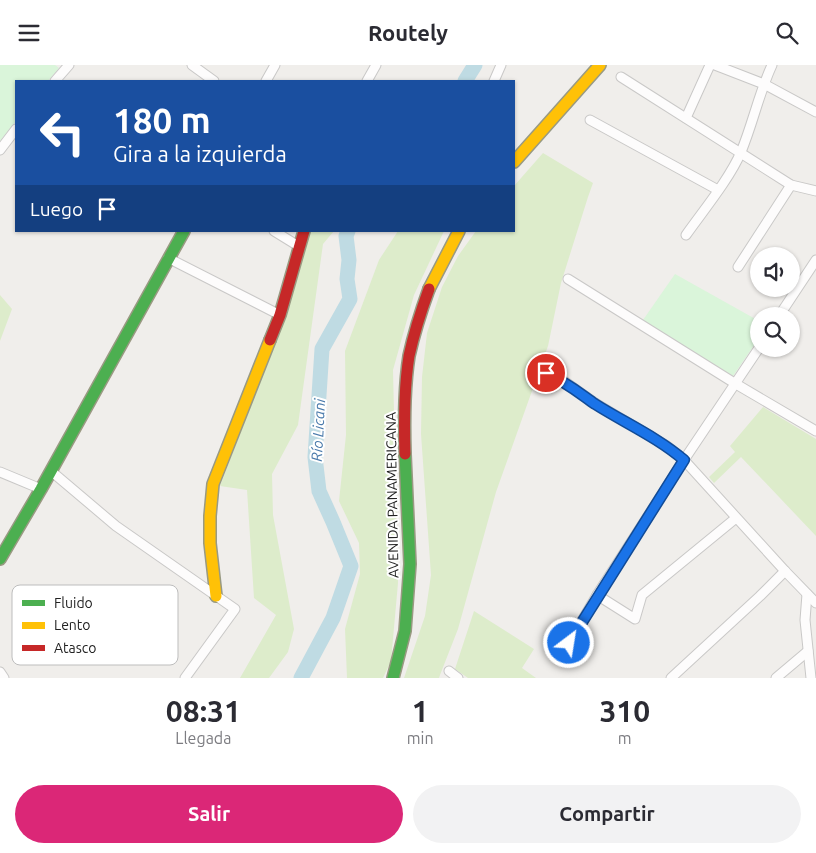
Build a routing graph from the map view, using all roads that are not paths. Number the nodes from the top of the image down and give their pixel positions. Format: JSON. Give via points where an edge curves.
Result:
{"nodes":[{"id":1,"x":192,"y":65,"type":"edge"},
{"id":2,"x":275,"y":65,"type":"edge"},
{"id":3,"x":376,"y":65,"type":"edge"},
{"id":4,"x":501,"y":65,"type":"edge"},
{"id":5,"x":600,"y":65,"type":"edge"},
{"id":6,"x":710,"y":65,"type":"edge"},
{"id":7,"x":715,"y":65,"type":"edge"},
{"id":8,"x":772,"y":65,"type":"edge"},
{"id":9,"x":66,"y":66,"type":"edge"},
{"id":10,"x":621,"y":77,"type":"dead end"},
{"id":11,"x":56,"y":80,"type":"edge"},
{"id":12,"x":213,"y":80,"type":"edge"},
{"id":13,"x":267,"y":80,"type":"edge"},
{"id":14,"x":368,"y":80,"type":"edge"},
{"id":15,"x":494,"y":80,"type":"edge"},
{"id":16,"x":764,"y":84,"type":"junction"},
{"id":17,"x":816,"y":112,"type":"edge"},
{"id":18,"x":686,"y":118,"type":"junction"},
{"id":19,"x":590,"y":120,"type":"dead end"},
{"id":20,"x":15,"y":130,"type":"edge"},
{"id":21,"x":0,"y":150,"type":"edge"},
{"id":22,"x":741,"y":153,"type":"junction"},
{"id":23,"x":515,"y":161,"type":"edge"},
{"id":24,"x":791,"y":185,"type":"junction"},
{"id":25,"x":718,"y":190,"type":"junction"},
{"id":26,"x":816,"y":191,"type":"edge"},
{"id":27,"x":183,"y":232,"type":"edge"},
{"id":28,"x":276,"y":232,"type":"edge"},
{"id":29,"x":304,"y":232,"type":"edge"},
{"id":30,"x":459,"y":232,"type":"edge"},
{"id":31,"x":686,"y":235,"type":"dead end"},
{"id":32,"x":300,"y":247,"type":"junction"},
{"id":33,"x":168,"y":257,"type":"junction"},
{"id":34,"x":816,"y":261,"type":"edge"},
{"id":35,"x":738,"y":267,"type":"dead end"},
{"id":36,"x":568,"y":279,"type":"dead end"},
{"id":37,"x":785,"y":307,"type":"edge"},
{"id":38,"x":280,"y":315,"type":"junction"},
{"id":39,"x":753,"y":357,"type":"edge"},
{"id":40,"x":546,"y":373,"type":"dead end"},
{"id":41,"x":736,"y":384,"type":"junction"},
{"id":42,"x":816,"y":431,"type":"edge"},
{"id":43,"x":684,"y":460,"type":"junction"},
{"id":44,"x":0,"y":471,"type":"edge"},
{"id":45,"x":51,"y":471,"type":"junction"},
{"id":46,"x":41,"y":489,"type":"junction"},
{"id":47,"x":736,"y":517,"type":"junction"},
{"id":48,"x":0,"y":559,"type":"edge"},
{"id":49,"x":785,"y":571,"type":"junction"},
{"id":50,"x":807,"y":594,"type":"junction"},
{"id":51,"x":597,"y":595,"type":"junction"},
{"id":52,"x":216,"y":596,"type":"junction"},
{"id":53,"x":816,"y":603,"type":"edge"},
{"id":54,"x":808,"y":651,"type":"junction"},
{"id":55,"x":560,"y":658,"type":"dead end"},
{"id":56,"x":449,"y":671,"type":"dead end"},
{"id":57,"x":0,"y":672,"type":"edge"},
{"id":58,"x":4,"y":678,"type":"edge"},
{"id":59,"x":185,"y":678,"type":"edge"},
{"id":60,"x":393,"y":678,"type":"edge"},
{"id":61,"x":458,"y":678,"type":"edge"},
{"id":62,"x":671,"y":678,"type":"edge"},
{"id":63,"x":776,"y":678,"type":"edge"},
{"id":64,"x":811,"y":678,"type":"edge"}],
"edges":[{"from":1,"to":12,"type":"street"},
{"from":2,"to":13,"type":"street"},
{"from":3,"to":14,"type":"street"},
{"from":4,"to":15,"type":"street"},
{"from":5,"to":23,"type":"street"},
{"from":6,"to":18,"type":"street"},
{"from":7,"to":16,"type":"street"},
{"from":8,"to":16,"type":"street"},
{"from":9,"to":11,"type":"street"},
{"from":10,"to":18,"type":"street"},
{"from":16,"to":17,"type":"street"},
{"from":16,"to":22,"type":"street"},
{"from":18,"to":22,"type":"street"},
{"from":19,"to":25,"type":"street"},
{"from":20,"to":21,"type":"street"},
{"from":22,"to":24,"type":"street"},
{"from":22,"to":25,"type":"street"},
{"from":24,"to":26,"type":"street"},
{"from":24,"to":35,"type":"street"},
{"from":25,"to":31,"type":"street"},
{"from":27,"to":33,"type":"street"},
{"from":28,"to":32,"type":"street"},
{"from":29,"to":32,"type":"street"},
{"from":30,"to":60,"type":"street","name":"AVENIDA PANAMERICANA","via":[[431,282],[409,358],[404,421],[410,564],[405,631]]},
{"from":32,"to":38,"type":"street"},
{"from":33,"to":38,"type":"street"},
{"from":33,"to":45,"type":"street"},
{"from":34,"to":37,"type":"street"},
{"from":36,"to":41,"type":"street"},
{"from":38,"to":52,"type":"street","via":[[213,484],[210,543]]},
{"from":39,"to":41,"type":"street"},
{"from":40,"to":43,"type":"street","via":[[667,445]]},
{"from":41,"to":42,"type":"street"},
{"from":41,"to":43,"type":"street"},
{"from":43,"to":47,"type":"street"},
{"from":43,"to":51,"type":"street"},
{"from":44,"to":46,"type":"street"},
{"from":45,"to":46,"type":"street"},
{"from":45,"to":52,"type":"street","via":[[116,527]]},
{"from":46,"to":48,"type":"street"},
{"from":47,"to":49,"type":"street"},
{"from":47,"to":51,"type":"street","via":[[642,595],[635,619]]},
{"from":49,"to":50,"type":"street"},
{"from":49,"to":62,"type":"street"},
{"from":50,"to":53,"type":"street"},
{"from":50,"to":54,"type":"street"},
{"from":51,"to":55,"type":"street"},
{"from":52,"to":59,"type":"street","via":[[235,609]]},
{"from":54,"to":63,"type":"street"},
{"from":54,"to":64,"type":"street"},
{"from":56,"to":61,"type":"street"},
{"from":57,"to":58,"type":"street"}]}
